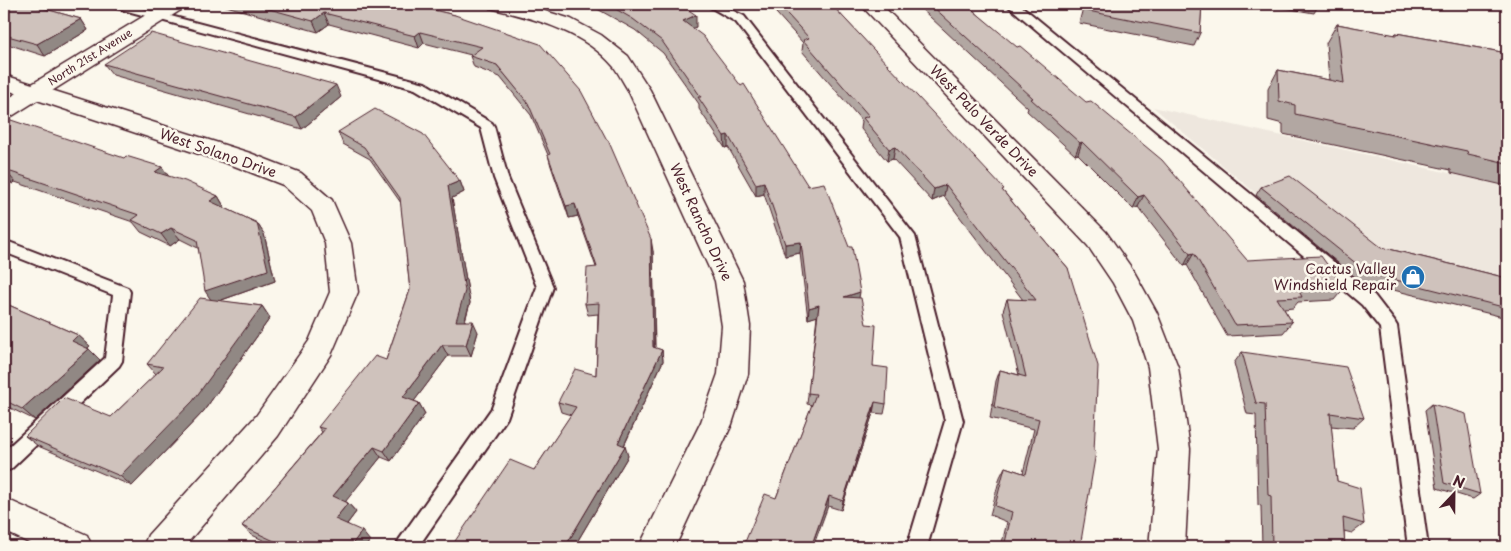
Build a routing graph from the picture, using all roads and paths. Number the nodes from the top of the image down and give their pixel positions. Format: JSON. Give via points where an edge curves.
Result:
{"nodes":[{"id":1,"x":114,"y":4,"type":"edge"},
{"id":2,"x":177,"y":4,"type":"edge"},
{"id":3,"x":497,"y":4,"type":"edge"},
{"id":4,"x":711,"y":4,"type":"edge"},
{"id":5,"x":870,"y":4,"type":"edge"},
{"id":6,"x":1012,"y":4,"type":"edge"},
{"id":7,"x":158,"y":15,"type":"junction"},
{"id":8,"x":4,"y":82,"type":"edge"},
{"id":9,"x":35,"y":92,"type":"junction"},
{"id":10,"x":4,"y":111,"type":"edge"},
{"id":11,"x":4,"y":246,"type":"edge"},
{"id":12,"x":4,"y":463,"type":"edge"},
{"id":13,"x":4,"y":514,"type":"edge"},
{"id":14,"x":74,"y":547,"type":"edge"},
{"id":15,"x":161,"y":547,"type":"edge"},
{"id":16,"x":406,"y":547,"type":"edge"},
{"id":17,"x":657,"y":547,"type":"edge"},
{"id":18,"x":916,"y":547,"type":"edge"},
{"id":19,"x":1167,"y":547,"type":"edge"},
{"id":20,"x":1418,"y":547,"type":"edge"}],
"edges":[{"from":1,"to":7,"type":"lane"},
{"from":2,"to":7,"type":"street","name":"North 21st Avenue"},
{"from":3,"to":17,"type":"street","name":"West Rancho Drive","via":[[561,22],[600,41],[621,62],[639,90],[729,281],[736,326],[733,374],[716,424]]},
{"from":4,"to":18,"type":"lane","via":[[740,19],[907,236],[954,421]]},
{"from":5,"to":19,"type":"street","name":"West Palo Verde Drive","via":[[1097,239],[1123,277],[1147,321],[1163,367],[1174,449]]},
{"from":6,"to":20,"type":"lane","via":[[1368,300],[1388,326]]},
{"from":7,"to":9,"type":"street","name":"North 21st Avenue"},
{"from":7,"to":16,"type":"lane","via":[[420,86],[487,126],[501,178],[544,287],[500,412]]},
{"from":8,"to":9,"type":"street","name":"West Solano Drive"},
{"from":9,"to":10,"type":"street","name":"North 21st Avenue"},
{"from":9,"to":15,"type":"street","name":"West Solano Drive","via":[[241,158],[292,179],[323,206],[338,243],[344,292],[321,347],[267,426]]},
{"from":11,"to":12,"type":"lane","via":[[122,292],[113,361]]},
{"from":13,"to":14,"type":"street"}]}
